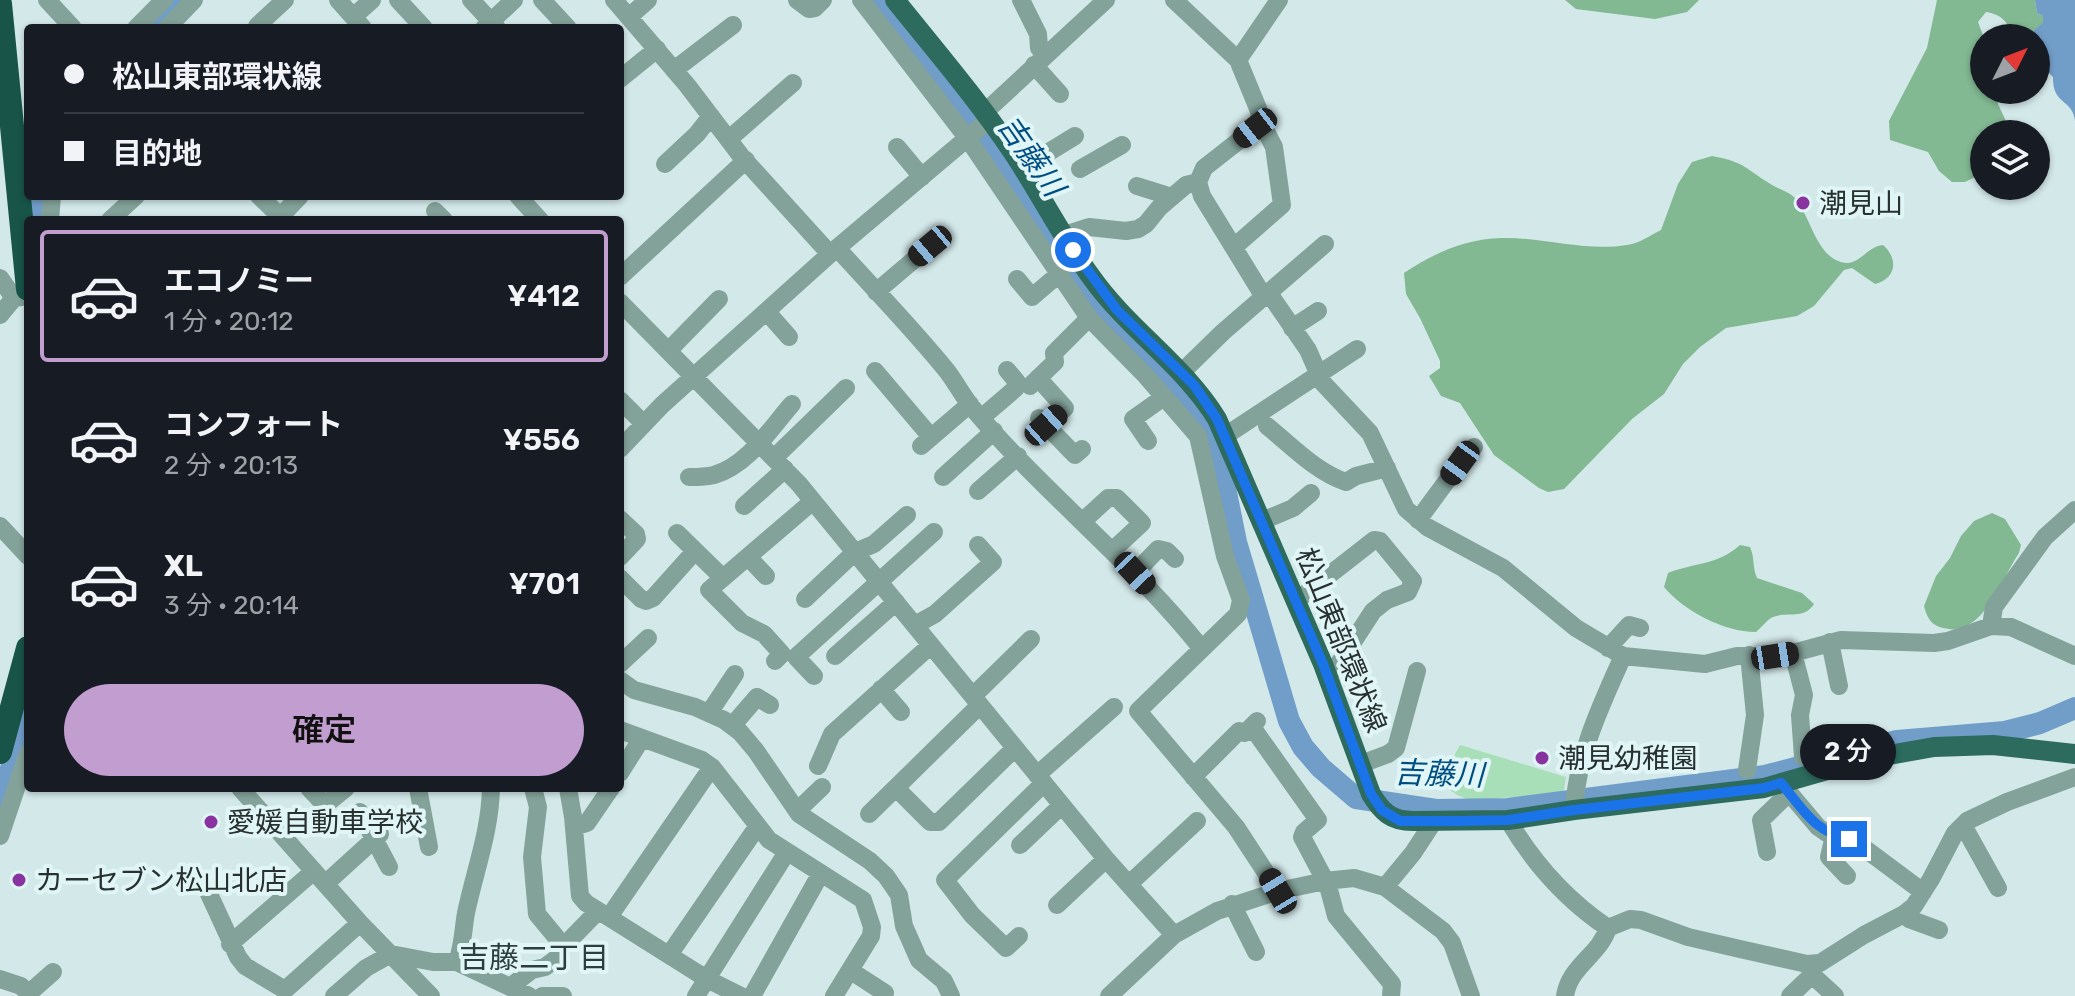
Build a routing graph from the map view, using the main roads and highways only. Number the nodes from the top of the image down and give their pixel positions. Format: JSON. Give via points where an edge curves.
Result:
{"nodes":[{"id":1,"x":895,"y":0,"type":"edge"},
{"id":2,"x":0,"y":4,"type":"edge"},
{"id":3,"x":24,"y":146,"type":"edge"},
{"id":4,"x":24,"y":267,"type":"edge"},
{"id":5,"x":24,"y":663,"type":"edge"},
{"id":6,"x":0,"y":752,"type":"edge"},
{"id":7,"x":2075,"y":754,"type":"edge"}],
"edges":[{"from":1,"to":7,"type":"main road","name":"松山東部環状線","via":[[980,126],[1023,168],[1092,278],[1207,402],[1296,601],[1376,802],[1400,821],[1508,820],[1574,802],[1785,788],[1866,759],[1934,747],[1993,745]]},
{"from":2,"to":3,"type":"highway"},
{"from":3,"to":4,"type":"highway"},
{"from":5,"to":6,"type":"highway"}]}
